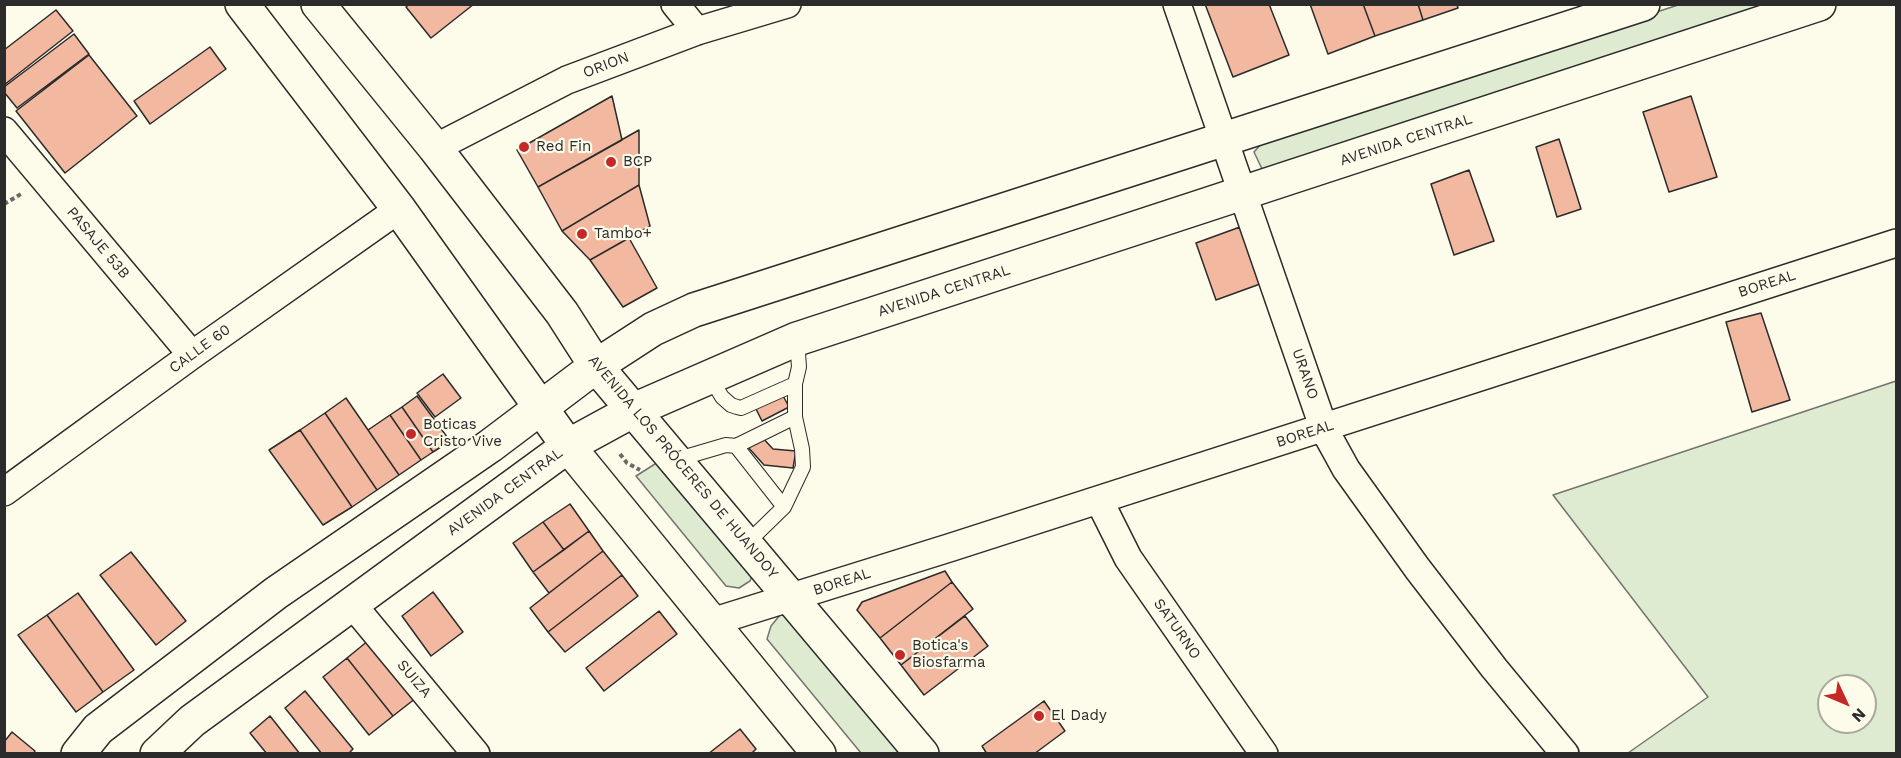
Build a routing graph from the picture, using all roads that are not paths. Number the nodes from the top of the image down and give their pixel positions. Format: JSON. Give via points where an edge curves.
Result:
{"nodes":[{"id":1,"x":242,"y":4,"type":"edge"},
{"id":2,"x":318,"y":4,"type":"edge"},
{"id":3,"x":675,"y":4,"type":"edge"},
{"id":4,"x":786,"y":4,"type":"edge"},
{"id":5,"x":1177,"y":4,"type":"edge"},
{"id":6,"x":1643,"y":4,"type":"edge"},
{"id":7,"x":1819,"y":4,"type":"edge"},
{"id":8,"x":697,"y":31,"type":"junction"},
{"id":9,"x":4,"y":131,"type":"edge"},
{"id":10,"x":1223,"y":139,"type":"junction"},
{"id":11,"x":435,"y":148,"type":"junction"},
{"id":12,"x":1243,"y":194,"type":"junction"},
{"id":13,"x":399,"y":209,"type":"junction"},
{"id":14,"x":1896,"y":243,"type":"edge"},
{"id":15,"x":797,"y":339,"type":"junction"},
{"id":16,"x":192,"y":355,"type":"junction"},
{"id":17,"x":596,"y":366,"type":"junction"},
{"id":18,"x":710,"y":377,"type":"junction"},
{"id":19,"x":795,"y":384,"type":"junction"},
{"id":20,"x":542,"y":408,"type":"junction"},
{"id":21,"x":634,"y":410,"type":"junction"},
{"id":22,"x":795,"y":417,"type":"junction"},
{"id":23,"x":1324,"y":429,"type":"junction"},
{"id":24,"x":568,"y":446,"type":"junction"},
{"id":25,"x":736,"y":446,"type":"junction"},
{"id":26,"x":675,"y":460,"type":"junction"},
{"id":27,"x":4,"y":492,"type":"edge"},
{"id":28,"x":1099,"y":500,"type":"junction"},
{"id":29,"x":784,"y":507,"type":"junction"},
{"id":30,"x":746,"y":544,"type":"junction"},
{"id":31,"x":793,"y":598,"type":"junction"},
{"id":32,"x":352,"y":604,"type":"junction"},
{"id":33,"x":712,"y":622,"type":"junction"},
{"id":34,"x":78,"y":753,"type":"edge"},
{"id":35,"x":157,"y":753,"type":"edge"},
{"id":36,"x":476,"y":753,"type":"edge"},
{"id":37,"x":819,"y":753,"type":"edge"},
{"id":38,"x":922,"y":753,"type":"edge"},
{"id":39,"x":1264,"y":753,"type":"edge"},
{"id":40,"x":1565,"y":753,"type":"edge"}],
"edges":[{"from":1,"to":13,"type":"main road"},
{"from":2,"to":11,"type":"main road","name":"AVENIDA LOS PRÓCERES DE HUANDOY"},
{"from":3,"to":8,"type":"street"},
{"from":4,"to":8,"type":"street","name":"ORION"},
{"from":5,"to":10,"type":"street","name":"URANO"},
{"from":6,"to":10,"type":"main road"},
{"from":7,"to":12,"type":"main road","name":"AVENIDA CENTRAL"},
{"from":8,"to":11,"type":"street","name":"ORION","via":[[567,80]]},
{"from":9,"to":16,"type":"street","name":"PASAJE 53B"},
{"from":10,"to":12,"type":"street","name":"URANO"},
{"from":10,"to":17,"type":"main road","via":[[694,309],[653,329]]},
{"from":11,"to":17,"type":"main road","name":"AVENIDA LOS PRÓCERES DE HUANDOY","via":[[562,313]]},
{"from":12,"to":15,"type":"main road","name":"AVENIDA CENTRAL"},
{"from":12,"to":23,"type":"street","name":"URANO"},
{"from":13,"to":16,"type":"street","name":"CALLE 60"},
{"from":13,"to":20,"type":"main road"},
{"from":14,"to":23,"type":"street","name":"BOREAL"},
{"from":15,"to":18,"type":"main road","name":"AVENIDA CENTRAL"},
{"from":15,"to":19,"type":"lane","via":[[799,367]]},
{"from":16,"to":27,"type":"street","name":"CALLE 60"},
{"from":17,"to":20,"type":"main road"},
{"from":17,"to":21,"type":"main road","name":"AVENIDA LOS PRÓCERES DE HUANDOY"},
{"from":18,"to":19,"type":"lane","via":[[722,397],[741,408]]},
{"from":18,"to":21,"type":"main road","name":"AVENIDA CENTRAL"},
{"from":19,"to":22,"type":"lane"},
{"from":20,"to":24,"type":"main road"},
{"from":20,"to":34,"type":"main road","via":[[276,593],[98,729]]},
{"from":21,"to":24,"type":"main road","name":"AVENIDA CENTRAL"},
{"from":21,"to":26,"type":"main road","name":"AVENIDA LOS PRÓCERES DE HUANDOY"},
{"from":22,"to":25,"type":"lane"},
{"from":22,"to":29,"type":"lane","via":[[803,467]]},
{"from":23,"to":28,"type":"street","name":"BOREAL"},
{"from":23,"to":40,"type":"street","name":"URANO","via":[[1346,469],[1417,568]]},
{"from":24,"to":32,"type":"main road","name":"AVENIDA CENTRAL"},
{"from":24,"to":33,"type":"main road"},
{"from":25,"to":26,"type":"lane","via":[[726,445]]},
{"from":25,"to":29,"type":"lane"},
{"from":26,"to":30,"type":"main road","name":"AVENIDA LOS PRÓCERES DE HUANDOY"},
{"from":28,"to":31,"type":"street","name":"BOREAL"},
{"from":28,"to":39,"type":"street","name":"SATURNO","via":[[1128,558]]},
{"from":29,"to":30,"type":"lane"},
{"from":30,"to":31,"type":"main road","name":"AVENIDA LOS PRÓCERES DE HUANDOY"},
{"from":31,"to":33,"type":"street","name":"BOREAL"},
{"from":31,"to":38,"type":"main road","name":"AVENIDA LOS PRÓCERES DE HUANDOY"},
{"from":32,"to":35,"type":"main road","name":"AVENIDA CENTRAL","via":[[192,721]]},
{"from":32,"to":36,"type":"street","name":"SUIZA"},
{"from":33,"to":37,"type":"main road"}]}
